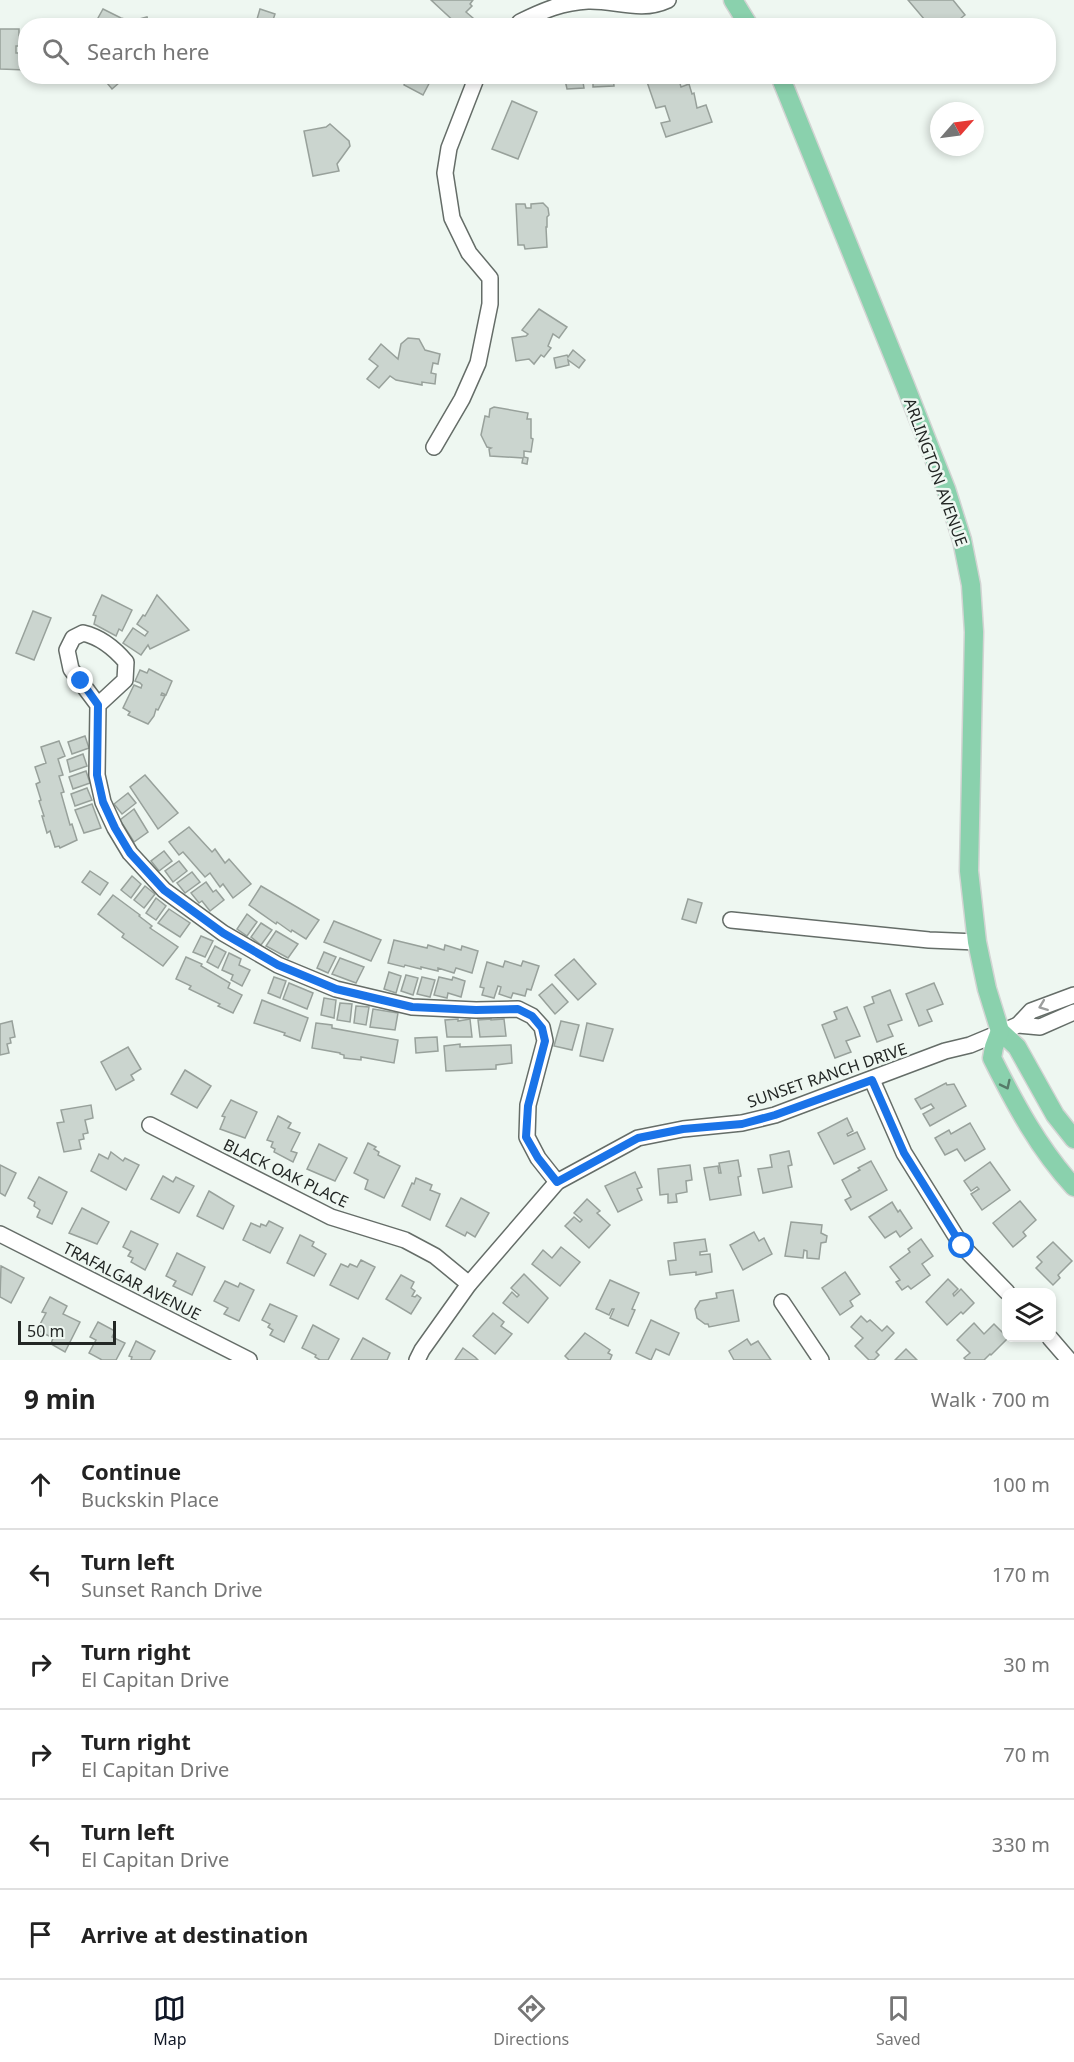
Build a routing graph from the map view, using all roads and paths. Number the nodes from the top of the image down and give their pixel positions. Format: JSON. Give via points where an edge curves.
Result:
{"nodes":[{"id":1,"x":668,"y":0,"type":"edge"},
{"id":2,"x":733,"y":0,"type":"edge"},
{"id":3,"x":528,"y":18,"type":"edge"},
{"id":4,"x":744,"y":18,"type":"edge"},
{"id":5,"x":474,"y":84,"type":"edge"},
{"id":6,"x":784,"y":84,"type":"edge"},
{"id":7,"x":434,"y":447,"type":"dead end"},
{"id":8,"x":98,"y":705,"type":"junction"},
{"id":9,"x":731,"y":920,"type":"dead end"},
{"id":10,"x":977,"y":942,"type":"junction"},
{"id":11,"x":1074,"y":995,"type":"edge"},
{"id":12,"x":1074,"y":1012,"type":"edge"},
{"id":13,"x":1018,"y":1025,"type":"junction"},
{"id":14,"x":1000,"y":1031,"type":"junction"},
{"id":15,"x":872,"y":1080,"type":"junction"},
{"id":16,"x":150,"y":1125,"type":"dead end"},
{"id":17,"x":1074,"y":1139,"type":"edge"},
{"id":18,"x":557,"y":1182,"type":"junction"},
{"id":19,"x":1074,"y":1187,"type":"edge"},
{"id":20,"x":0,"y":1234,"type":"edge"},
{"id":21,"x":469,"y":1284,"type":"junction"},
{"id":22,"x":1002,"y":1288,"type":"edge"},
{"id":23,"x":782,"y":1302,"type":"dead end"},
{"id":24,"x":1053,"y":1342,"type":"edge"},
{"id":25,"x":249,"y":1360,"type":"edge"},
{"id":26,"x":417,"y":1360,"type":"edge"},
{"id":27,"x":821,"y":1360,"type":"edge"},
{"id":28,"x":1069,"y":1360,"type":"edge"}],
"edges":[{"from":1,"to":3,"type":"street","via":[[640,7],[587,1],[551,7]]},
{"from":2,"to":4,"type":"main road"},
{"from":5,"to":7,"type":"street","via":[[448,148],[445,173],[452,218],[469,253],[490,278],[490,304],[478,363]]},
{"from":6,"to":10,"type":"main road","name":"ARLINGTON AVENUE","via":[[946,489],[962,540],[971,585],[974,632],[969,871]]},
{"from":8,"to":8,"type":"street","via":[[71,669],[67,650],[73,638],[83,633],[104,642],[126,662],[126,680]]},
{"from":8,"to":18,"type":"street","via":[[97,775],[103,802],[115,828],[130,853],[164,890],[223,933],[278,965],[336,989],[412,1007],[518,1009],[532,1016],[542,1028],[545,1041],[528,1106],[526,1137]]},
{"from":9,"to":10,"type":"street"},
{"from":10,"to":14,"type":"main road","name":"ARLINGTON AVENUE"},
{"from":11,"to":13,"type":"street","name":"SUNSET RANCH DRIVE","one_way":true,"via":[[1030,1011]]},
{"from":12,"to":13,"type":"street","name":"SUNSET RANCH DRIVE","via":[[1040,1027]]},
{"from":13,"to":14,"type":"street","name":"SUNSET RANCH DRIVE"},
{"from":14,"to":15,"type":"street","name":"SUNSET RANCH DRIVE"},
{"from":14,"to":17,"type":"main road","name":"ARLINGTON AVENUE","via":[[1017,1047],[1055,1115]]},
{"from":14,"to":19,"type":"main road","one_way":true,"via":[[992,1058],[1030,1129]]},
{"from":15,"to":18,"type":"street","name":"SUNSET RANCH DRIVE","via":[[742,1124],[638,1138]]},
{"from":15,"to":22,"type":"street","via":[[904,1153],[962,1246]]},
{"from":16,"to":21,"type":"street","name":"BLACK OAK PLACE","via":[[331,1217],[405,1240],[435,1256]]},
{"from":18,"to":21,"type":"street","name":"SUNSET RANCH DRIVE"},
{"from":20,"to":25,"type":"street","name":"TRAFALGAR AVENUE"},
{"from":21,"to":26,"type":"street","name":"SUNSET RANCH DRIVE"},
{"from":23,"to":27,"type":"street"},
{"from":24,"to":28,"type":"street"}]}
